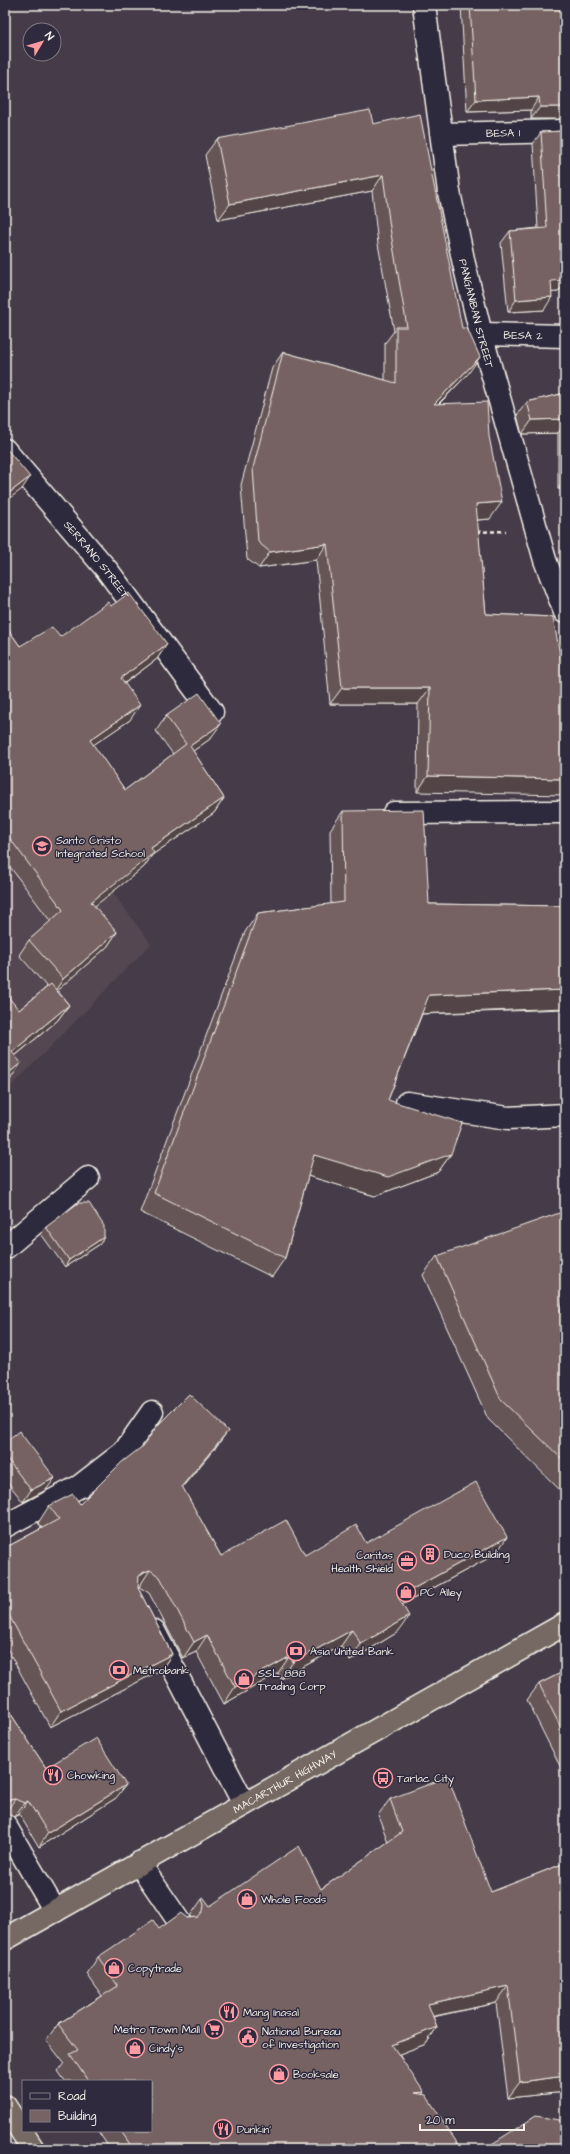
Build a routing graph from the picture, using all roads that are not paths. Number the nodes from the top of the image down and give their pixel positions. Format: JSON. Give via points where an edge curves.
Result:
{"nodes":[{"id":1,"x":424,"y":5,"type":"edge"},
{"id":2,"x":565,"y":131,"type":"edge"},
{"id":3,"x":442,"y":134,"type":"junction"},
{"id":4,"x":481,"y":334,"type":"junction"},
{"id":5,"x":565,"y":336,"type":"edge"},
{"id":6,"x":5,"y":450,"type":"edge"},
{"id":7,"x":555,"y":560,"type":"edge"},
{"id":8,"x":565,"y":612,"type":"edge"},
{"id":9,"x":212,"y":712,"type":"edge"},
{"id":10,"x":565,"y":812,"type":"edge"},
{"id":11,"x":372,"y":813,"type":"edge"},
{"id":12,"x":407,"y":1103,"type":"dead end"},
{"id":13,"x":565,"y":1115,"type":"edge"},
{"id":14,"x":88,"y":1178,"type":"dead end"},
{"id":15,"x":5,"y":1248,"type":"edge"},
{"id":16,"x":152,"y":1412,"type":"dead end"},
{"id":17,"x":5,"y":1526,"type":"edge"},
{"id":18,"x":145,"y":1613,"type":"edge"},
{"id":19,"x":565,"y":1624,"type":"edge"},
{"id":20,"x":244,"y":1804,"type":"junction"},
{"id":21,"x":5,"y":1825,"type":"edge"},
{"id":22,"x":139,"y":1863,"type":"junction"},
{"id":23,"x":55,"y":1911,"type":"junction"},
{"id":24,"x":180,"y":1923,"type":"edge"},
{"id":25,"x":5,"y":1939,"type":"edge"},
{"id":26,"x":5,"y":2106,"type":"edge"},
{"id":27,"x":33,"y":2149,"type":"edge"}],
"edges":[{"from":1,"to":3,"type":"street","name":"PANGANIBAN STREET"},
{"from":2,"to":3,"type":"street","name":"BESA 1"},
{"from":3,"to":4,"type":"street","name":"PANGANIBAN STREET","via":[[449,192]]},
{"from":4,"to":5,"type":"street","name":"BESA 2"},
{"from":4,"to":7,"type":"street","name":"PANGANIBAN STREET","via":[[537,530]]},
{"from":6,"to":9,"type":"street","name":"SERRANO STREET","via":[[107,570]]},
{"from":7,"to":8,"type":"street","name":"PANGANIBAN STREET"},
{"from":10,"to":11,"type":"street"},
{"from":12,"to":13,"type":"street","via":[[508,1118]]},
{"from":14,"to":15,"type":"street"},
{"from":16,"to":17,"type":"street","via":[[124,1452],[80,1486]]},
{"from":18,"to":20,"type":"street"},
{"from":19,"to":20,"type":"highway","name":"MACARTHUR HIGHWAY"},
{"from":20,"to":22,"type":"highway","name":"MACARTHUR HIGHWAY"},
{"from":21,"to":23,"type":"street"},
{"from":22,"to":23,"type":"highway","name":"MACARTHUR HIGHWAY"},
{"from":22,"to":24,"type":"street"},
{"from":23,"to":25,"type":"highway","name":"MACARTHUR HIGHWAY"},
{"from":26,"to":27,"type":"highway"}]}
